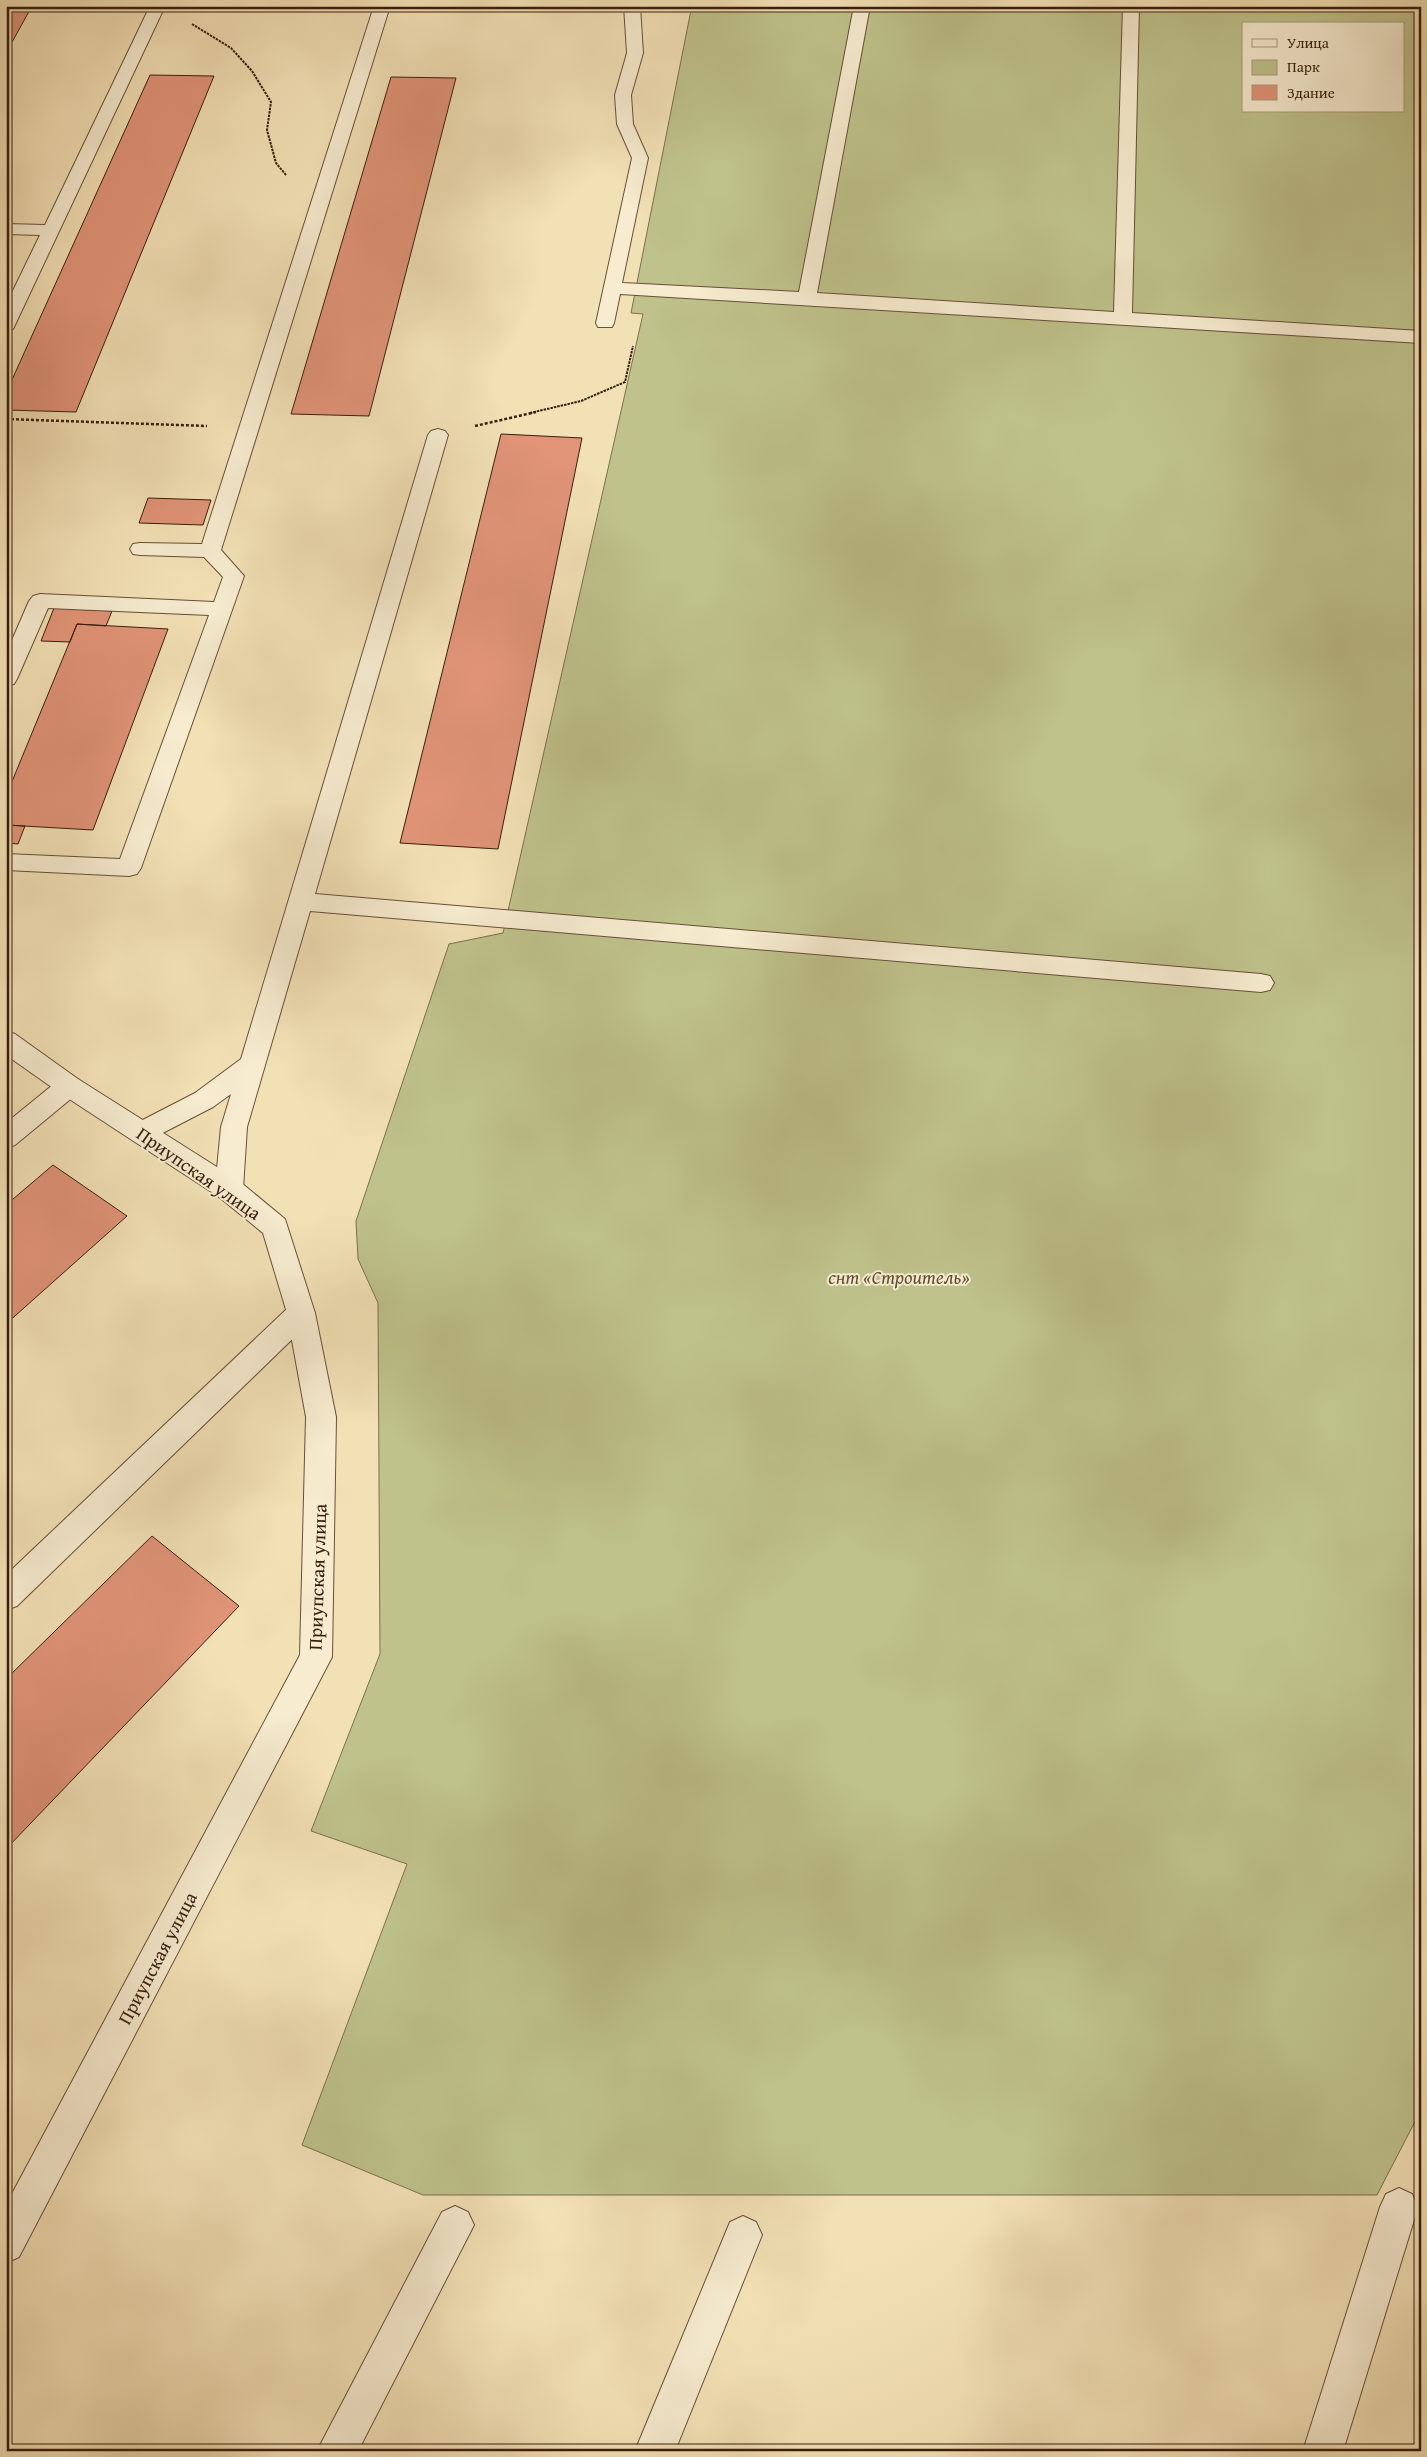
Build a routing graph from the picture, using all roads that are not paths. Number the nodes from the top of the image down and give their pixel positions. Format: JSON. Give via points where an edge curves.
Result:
{"nodes":[{"id":1,"x":382,"y":6,"type":"edge"},
{"id":2,"x":632,"y":6,"type":"edge"},
{"id":3,"x":862,"y":6,"type":"edge"},
{"id":4,"x":1131,"y":6,"type":"edge"},
{"id":5,"x":157,"y":8,"type":"edge"},
{"id":6,"x":6,"y":229,"type":"edge"},
{"id":7,"x":52,"y":230,"type":"junction"},
{"id":8,"x":613,"y":288,"type":"junction"},
{"id":9,"x":807,"y":298,"type":"junction"},
{"id":10,"x":1124,"y":319,"type":"junction"},
{"id":11,"x":605,"y":324,"type":"dead end"},
{"id":12,"x":6,"y":326,"type":"edge"},
{"id":13,"x":1421,"y":337,"type":"edge"},
{"id":14,"x":438,"y":435,"type":"road end"},
{"id":15,"x":140,"y":548,"type":"dead end"},
{"id":16,"x":210,"y":551,"type":"junction"},
{"id":17,"x":221,"y":609,"type":"junction"},
{"id":18,"x":6,"y":679,"type":"edge"},
{"id":19,"x":6,"y":862,"type":"edge"},
{"id":20,"x":301,"y":902,"type":"junction"},
{"id":21,"x":1261,"y":983,"type":"dead end"},
{"id":22,"x":6,"y":1041,"type":"edge"},
{"id":23,"x":254,"y":1062,"type":"junction"},
{"id":24,"x":69,"y":1086,"type":"junction"},
{"id":25,"x":142,"y":1132,"type":"junction"},
{"id":26,"x":6,"y":1138,"type":"edge"},
{"id":27,"x":229,"y":1189,"type":"junction"},
{"id":28,"x":301,"y":1314,"type":"junction"},
{"id":29,"x":6,"y":1596,"type":"edge"},
{"id":30,"x":1399,"y":2207,"type":"dead end"},
{"id":31,"x":454,"y":2224,"type":"dead end"},
{"id":32,"x":743,"y":2235,"type":"dead end"},
{"id":33,"x":6,"y":2244,"type":"edge"},
{"id":34,"x":336,"y":2451,"type":"edge"},
{"id":35,"x":655,"y":2451,"type":"edge"},
{"id":36,"x":1323,"y":2451,"type":"edge"}],
"edges":[{"from":1,"to":16,"type":"street"},
{"from":2,"to":8,"type":"street","via":[[635,52],[623,95],[625,124],[640,158]]},
{"from":3,"to":9,"type":"street"},
{"from":4,"to":10,"type":"street"},
{"from":5,"to":7,"type":"street"},
{"from":6,"to":7,"type":"street"},
{"from":7,"to":12,"type":"street"},
{"from":8,"to":9,"type":"street"},
{"from":8,"to":11,"type":"street"},
{"from":9,"to":10,"type":"street"},
{"from":10,"to":13,"type":"street"},
{"from":14,"to":20,"type":"street"},
{"from":15,"to":16,"type":"street"},
{"from":16,"to":17,"type":"street","via":[[234,576]]},
{"from":17,"to":18,"type":"street","via":[[40,601]]},
{"from":17,"to":19,"type":"street","via":[[129,868]]},
{"from":20,"to":21,"type":"street"},
{"from":20,"to":23,"type":"street"},
{"from":22,"to":24,"type":"street","name":"Приупская улица"},
{"from":23,"to":25,"type":"street","via":[[204,1100]]},
{"from":23,"to":27,"type":"street","via":[[234,1127]]},
{"from":24,"to":25,"type":"street","name":"Приупская улица"},
{"from":24,"to":26,"type":"street"},
{"from":25,"to":27,"type":"street","name":"Приупская улица"},
{"from":27,"to":28,"type":"street","name":"Приупская улица","via":[[275,1227]]},
{"from":28,"to":29,"type":"street"},
{"from":28,"to":33,"type":"street","name":"Приупская улица","via":[[321,1417],[316,1657]]},
{"from":30,"to":36,"type":"street"},
{"from":31,"to":34,"type":"street"},
{"from":32,"to":35,"type":"street"}]}
